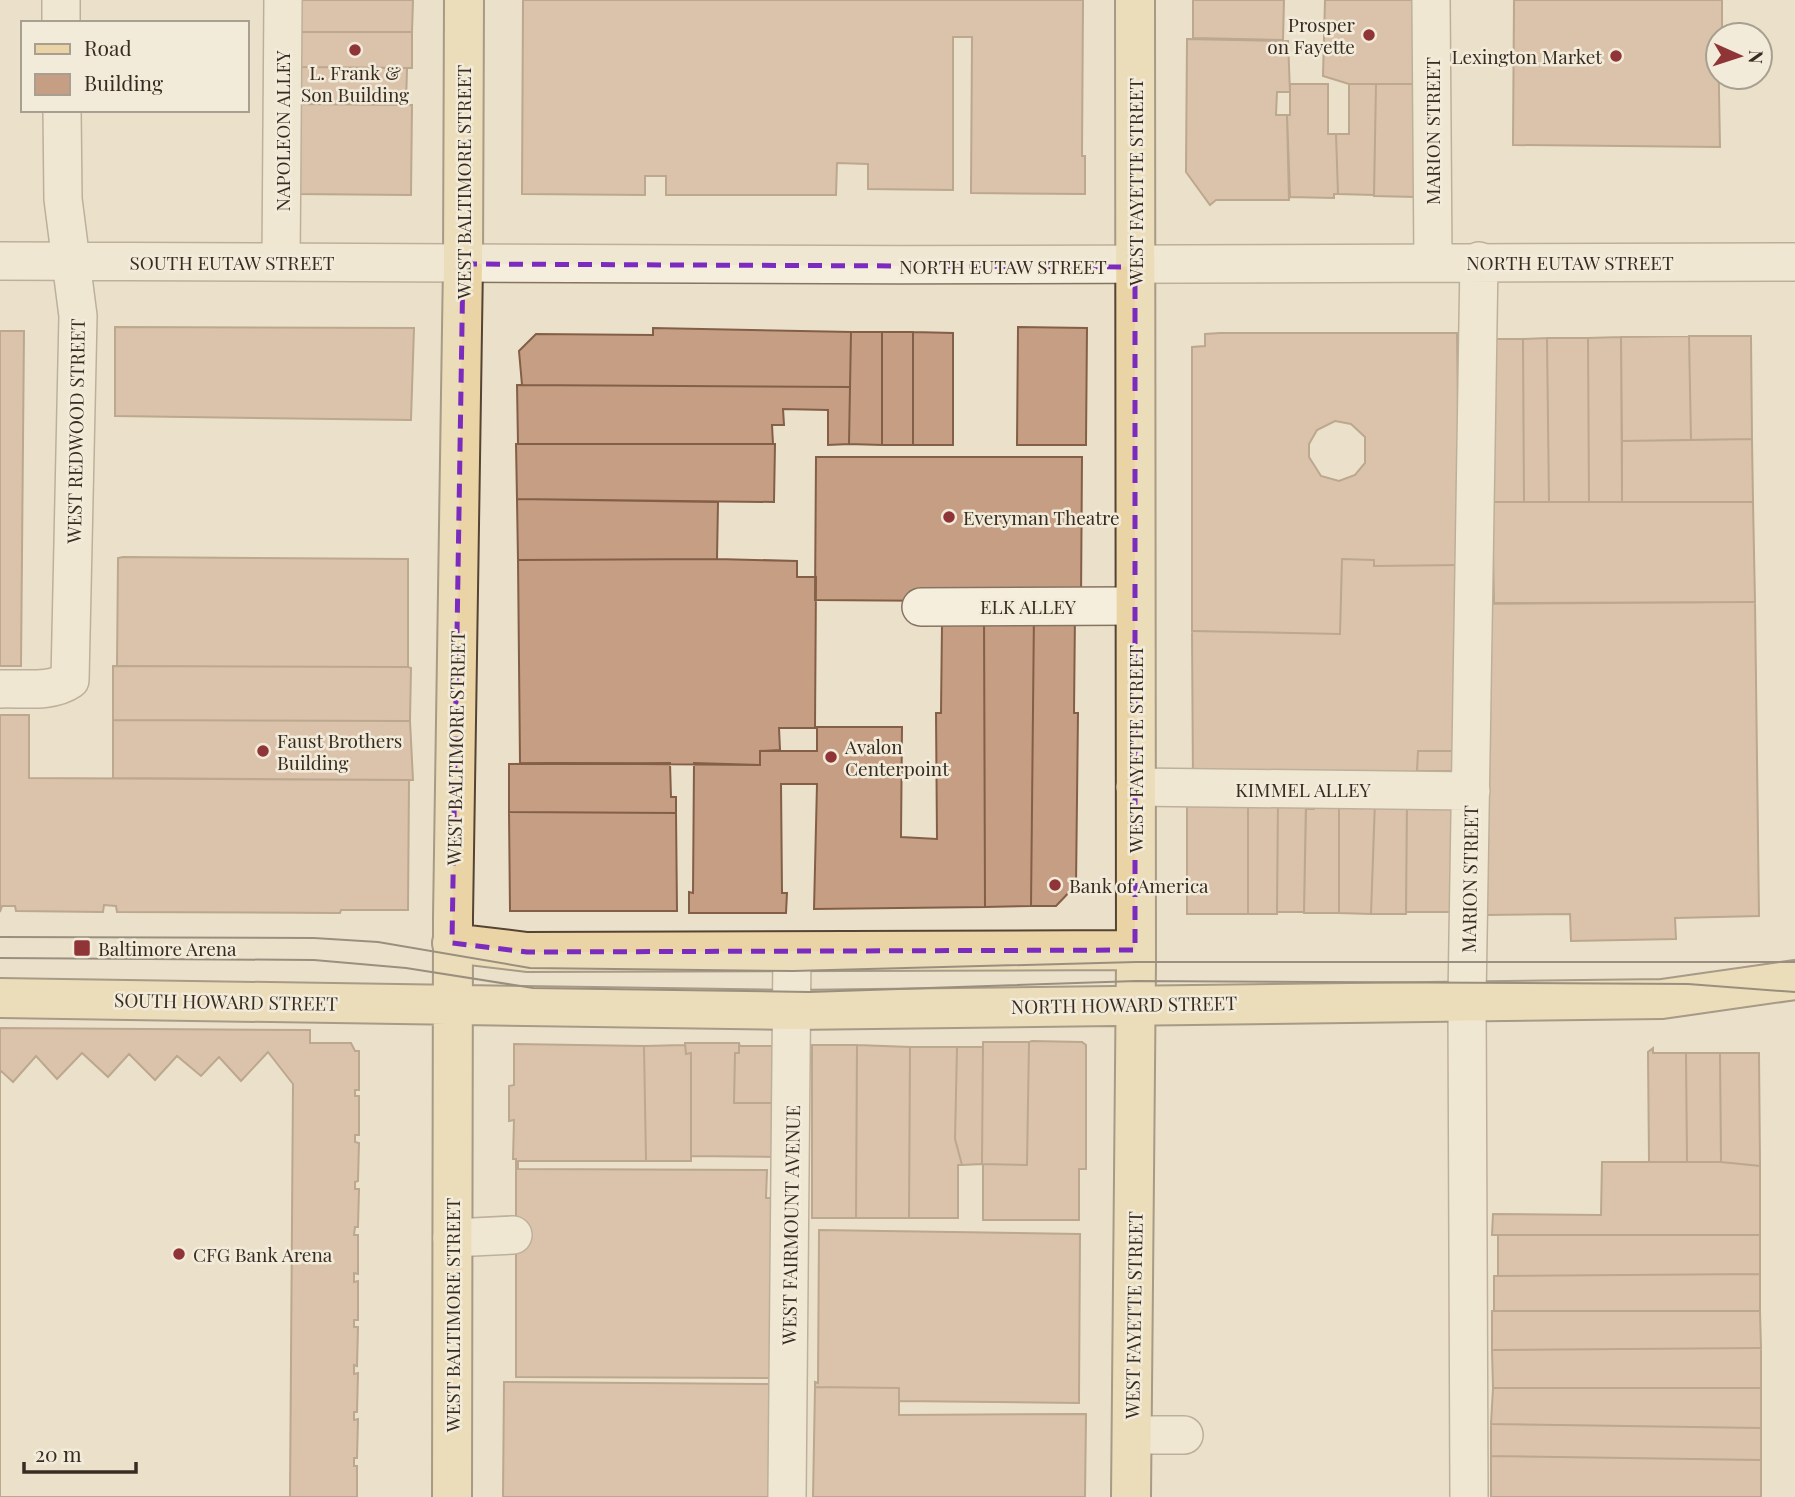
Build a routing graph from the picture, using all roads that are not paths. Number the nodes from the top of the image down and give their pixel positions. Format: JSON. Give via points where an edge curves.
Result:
{"nodes":[{"id":1,"x":61,"y":0,"type":"edge"},
{"id":2,"x":283,"y":0,"type":"edge"},
{"id":3,"x":464,"y":0,"type":"edge"},
{"id":4,"x":1135,"y":0,"type":"edge"},
{"id":5,"x":1431,"y":0,"type":"edge"},
{"id":6,"x":61,"y":21,"type":"edge"},
{"id":7,"x":62,"y":112,"type":"edge"},
{"id":8,"x":0,"y":261,"type":"edge"},
{"id":9,"x":70,"y":261,"type":"junction"},
{"id":10,"x":1433,"y":261,"type":"junction"},
{"id":11,"x":1479,"y":261,"type":"junction"},
{"id":12,"x":281,"y":262,"type":"junction"},
{"id":13,"x":1795,"y":262,"type":"edge"},
{"id":14,"x":463,"y":264,"type":"junction"},
{"id":15,"x":1135,"y":267,"type":"junction"},
{"id":16,"x":1135,"y":606,"type":"junction"},
{"id":17,"x":921,"y":607,"type":"dead end"},
{"id":18,"x":0,"y":689,"type":"edge"},
{"id":19,"x":1135,"y":787,"type":"junction"},
{"id":20,"x":1471,"y":791,"type":"junction"},
{"id":21,"x":452,"y":943,"type":"junction"},
{"id":22,"x":1135,"y":950,"type":"junction"},
{"id":23,"x":792,"y":953,"type":"junction"},
{"id":24,"x":1795,"y":980,"type":"edge"},
{"id":25,"x":0,"y":998,"type":"edge"},
{"id":26,"x":1467,"y":1000,"type":"junction"},
{"id":27,"x":1136,"y":1003,"type":"junction"},
{"id":28,"x":452,"y":1005,"type":"junction"},
{"id":29,"x":792,"y":1010,"type":"junction"},
{"id":30,"x":513,"y":1235,"type":"dead end"},
{"id":31,"x":452,"y":1238,"type":"junction"},
{"id":32,"x":1132,"y":1435,"type":"junction"},
{"id":33,"x":1184,"y":1435,"type":"dead end"},
{"id":34,"x":452,"y":1497,"type":"edge"},
{"id":35,"x":787,"y":1497,"type":"edge"},
{"id":36,"x":1131,"y":1497,"type":"edge"},
{"id":37,"x":1469,"y":1497,"type":"edge"}],
"edges":[{"from":1,"to":6,"type":"street"},
{"from":2,"to":12,"type":"street","name":"NAPOLEON ALLEY"},
{"from":3,"to":14,"type":"main road","name":"WEST BALTIMORE STREET"},
{"from":4,"to":15,"type":"main road","name":"WEST FAYETTE STREET"},
{"from":5,"to":10,"type":"street","name":"MARION STREET"},
{"from":7,"to":9,"type":"street","name":"WEST REDWOOD STREET","via":[[63,199]]},
{"from":8,"to":9,"type":"street","name":"SOUTH EUTAW STREET"},
{"from":9,"to":12,"type":"street","name":"SOUTH EUTAW STREET"},
{"from":9,"to":18,"type":"street","name":"WEST REDWOOD STREET","via":[[78,316],[70,680],[61,687]]},
{"from":10,"to":11,"type":"street","name":"NORTH EUTAW STREET"},
{"from":10,"to":15,"type":"street","name":"NORTH EUTAW STREET"},
{"from":11,"to":13,"type":"street","name":"NORTH EUTAW STREET"},
{"from":11,"to":20,"type":"street","name":"MARION STREET"},
{"from":12,"to":14,"type":"street","name":"SOUTH EUTAW STREET"},
{"from":14,"to":15,"type":"street","name":"NORTH EUTAW STREET"},
{"from":14,"to":21,"type":"main road","name":"WEST BALTIMORE STREET"},
{"from":15,"to":16,"type":"main road","name":"WEST FAYETTE STREET"},
{"from":16,"to":17,"type":"street","name":"ELK ALLEY"},
{"from":16,"to":19,"type":"main road","name":"WEST FAYETTE STREET"},
{"from":19,"to":20,"type":"street","name":"KIMMEL ALLEY"},
{"from":19,"to":22,"type":"main road","name":"WEST FAYETTE STREET"},
{"from":20,"to":26,"type":"street","name":"MARION STREET"},
{"from":21,"to":23,"type":"main road","via":[[527,952]]},
{"from":21,"to":28,"type":"main road","name":"WEST BALTIMORE STREET"},
{"from":22,"to":23,"type":"main road"},
{"from":22,"to":27,"type":"main road","name":"WEST FAYETTE STREET"},
{"from":23,"to":29,"type":"street","name":"WEST FAIRMOUNT AVENUE"},
{"from":24,"to":26,"type":"main road","name":"NORTH HOWARD STREET","via":[[1661,999]]},
{"from":25,"to":28,"type":"main road","name":"SOUTH HOWARD STREET"},
{"from":26,"to":27,"type":"main road","name":"NORTH HOWARD STREET"},
{"from":26,"to":37,"type":"street","name":"MARION STREET"},
{"from":27,"to":29,"type":"main road","name":"NORTH HOWARD STREET"},
{"from":27,"to":32,"type":"main road","name":"WEST FAYETTE STREET"},
{"from":28,"to":29,"type":"main road","name":"NORTH HOWARD STREET"},
{"from":28,"to":31,"type":"main road","name":"WEST BALTIMORE STREET"},
{"from":29,"to":35,"type":"street","name":"WEST FAIRMOUNT AVENUE"},
{"from":30,"to":31,"type":"street"},
{"from":31,"to":34,"type":"main road","name":"WEST BALTIMORE STREET"},
{"from":32,"to":33,"type":"street"},
{"from":32,"to":36,"type":"main road","name":"WEST FAYETTE STREET"}]}
